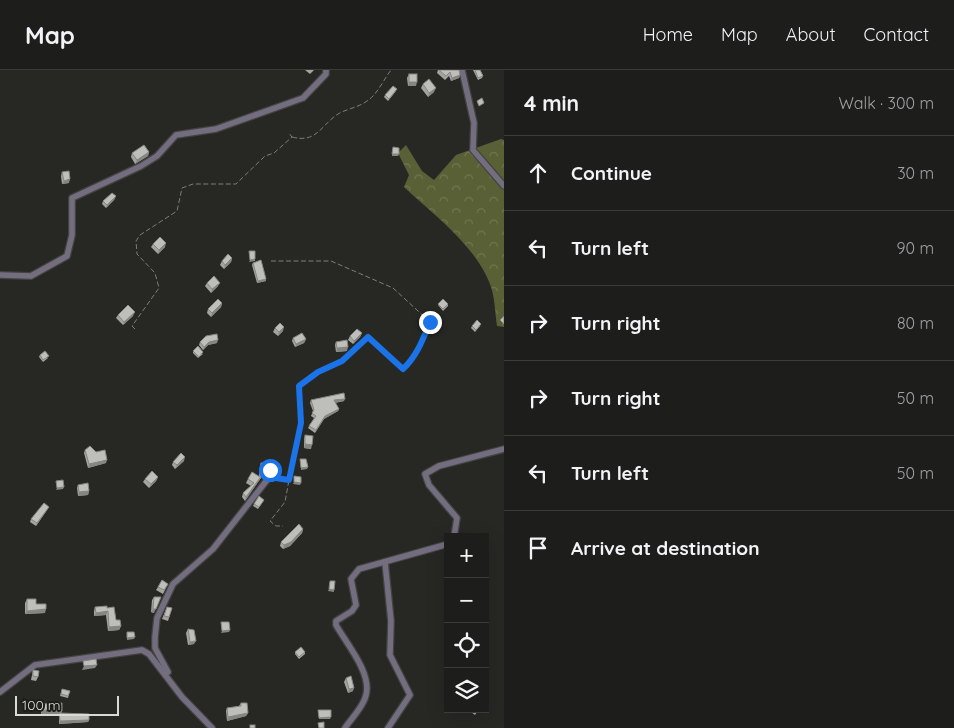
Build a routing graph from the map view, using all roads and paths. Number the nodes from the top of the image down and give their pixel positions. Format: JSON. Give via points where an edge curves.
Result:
{"nodes":[{"id":1,"x":326,"y":70,"type":"edge"},
{"id":2,"x":391,"y":70,"type":"edge"},
{"id":3,"x":462,"y":70,"type":"edge"},
{"id":4,"x":289,"y":133,"type":"dead end"},
{"id":5,"x":292,"y":137,"type":"junction"},
{"id":6,"x":504,"y":186,"type":"edge"},
{"id":7,"x":272,"y":261,"type":"dead end"},
{"id":8,"x":0,"y":275,"type":"edge"},
{"id":9,"x":135,"y":329,"type":"dead end"},
{"id":10,"x":504,"y":449,"type":"edge"},
{"id":11,"x":270,"y":474,"type":"joint"},
{"id":12,"x":289,"y":480,"type":"junction"},
{"id":13,"x":283,"y":526,"type":"dead end"},
{"id":14,"x":455,"y":533,"type":"edge"},
{"id":15,"x":444,"y":545,"type":"edge"},
{"id":16,"x":385,"y":562,"type":"junction"},
{"id":17,"x":172,"y":681,"type":"junction"},
{"id":18,"x":0,"y":692,"type":"edge"},
{"id":19,"x":212,"y":728,"type":"edge"},
{"id":20,"x":345,"y":728,"type":"edge"},
{"id":21,"x":388,"y":728,"type":"edge"}],
"edges":[{"from":1,"to":8,"type":"street","via":[[326,74],[303,98],[216,129],[176,135],[157,156],[141,166],[72,198],[72,236],[67,256],[30,276]]},
{"from":2,"to":5,"type":"path","via":[[368,101],[335,116],[310,138]]},
{"from":3,"to":6,"type":"street","via":[[474,122],[473,150]]},
{"from":4,"to":5,"type":"path"},
{"from":5,"to":9,"type":"path","via":[[274,154],[265,156],[236,184],[193,184],[182,188],[177,211],[140,234],[136,241],[136,254],[155,274],[159,288],[132,326]]},
{"from":7,"to":12,"type":"path","via":[[331,261],[393,288],[430,322],[411,362],[403,369],[368,337],[342,361],[318,372],[299,386],[301,423]]},
{"from":10,"to":14,"type":"street","via":[[439,466],[425,474],[428,485],[457,518]]},
{"from":11,"to":12,"type":"path"},
{"from":11,"to":17,"type":"street","via":[[213,549],[173,584],[157,618],[154,648]]},
{"from":12,"to":13,"type":"path","via":[[284,502],[270,521],[276,526]]},
{"from":15,"to":16,"type":"street"},
{"from":16,"to":20,"type":"street","via":[[359,569],[351,580],[356,605],[336,621],[355,654],[366,684],[366,696]]},
{"from":16,"to":21,"type":"street","via":[[391,621],[390,655],[410,695]]},
{"from":17,"to":18,"type":"street","via":[[142,650],[35,665]]},
{"from":17,"to":19,"type":"street"}]}
